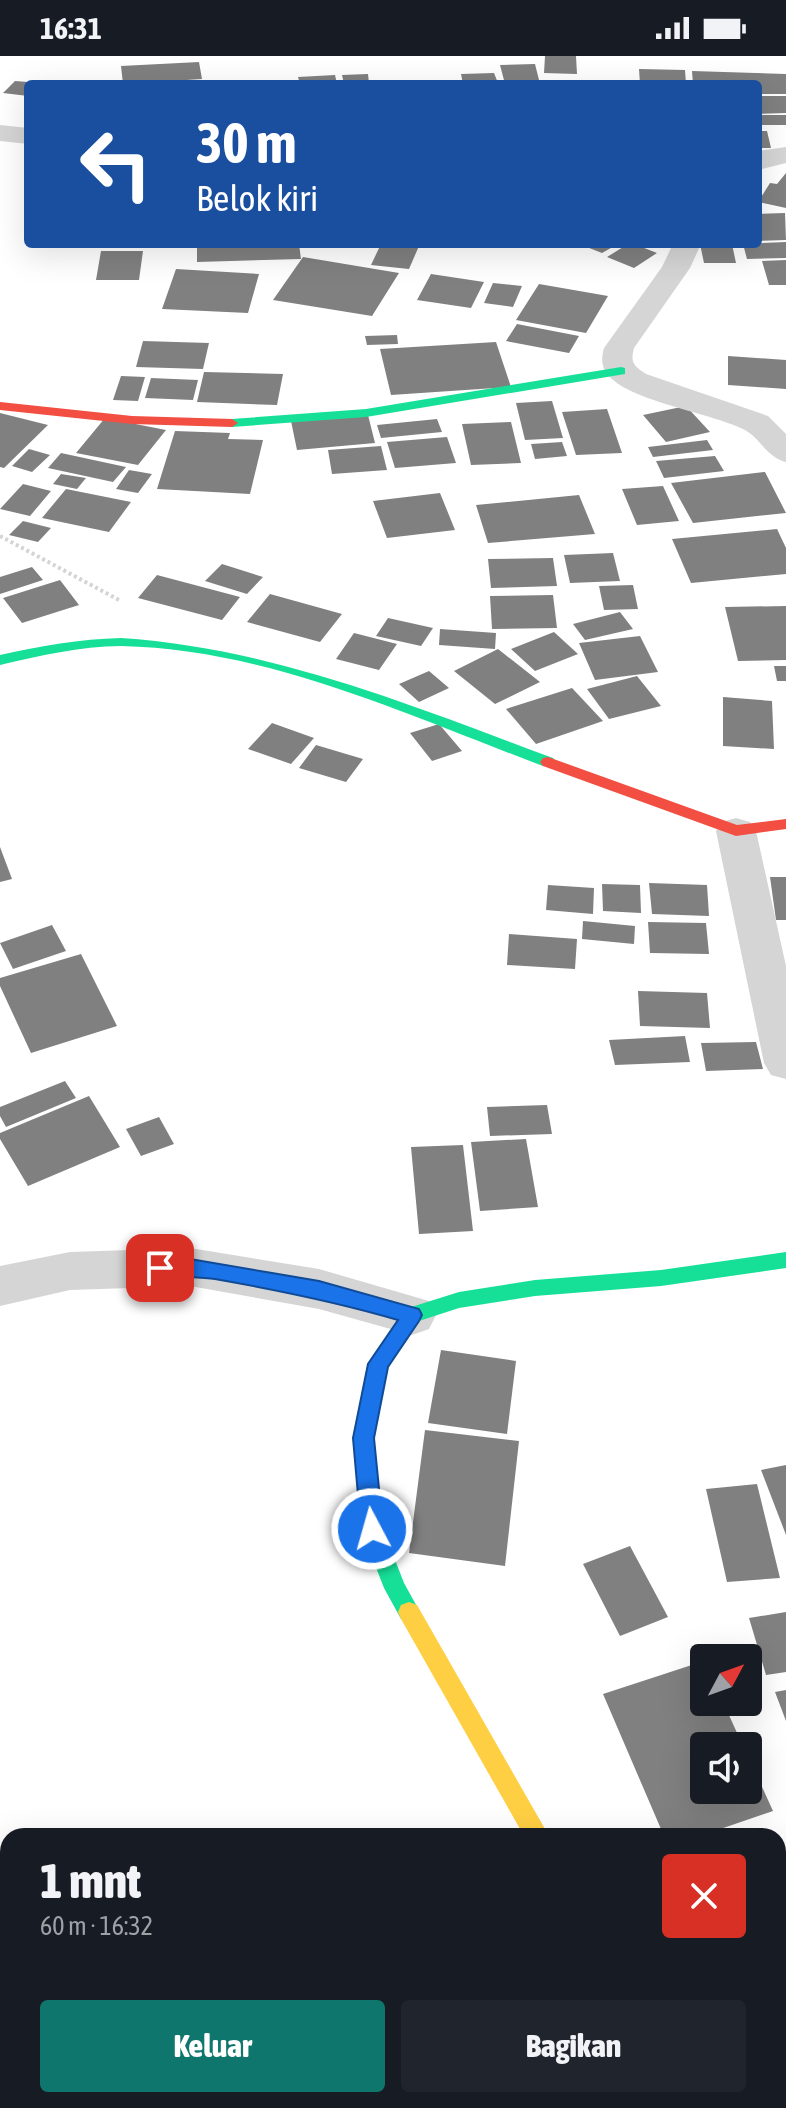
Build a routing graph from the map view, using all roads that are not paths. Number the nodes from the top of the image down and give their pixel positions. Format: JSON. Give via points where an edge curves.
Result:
{"nodes":[{"id":1,"x":0,"y":133,"type":"edge"},
{"id":2,"x":24,"y":136,"type":"edge"},
{"id":3,"x":685,"y":248,"type":"edge"},
{"id":4,"x":621,"y":371,"type":"junction"},
{"id":5,"x":0,"y":406,"type":"edge"},
{"id":6,"x":772,"y":422,"type":"edge"},
{"id":7,"x":786,"y":452,"type":"edge"},
{"id":8,"x":0,"y":660,"type":"edge"},
{"id":9,"x":786,"y":824,"type":"edge"},
{"id":10,"x":736,"y":831,"type":"junction"},
{"id":11,"x":786,"y":1063,"type":"edge"},
{"id":12,"x":786,"y":1260,"type":"edge"},
{"id":13,"x":0,"y":1286,"type":"edge"},
{"id":14,"x":412,"y":1315,"type":"junction"},
{"id":15,"x":532,"y":1828,"type":"edge"}],
"edges":[{"from":1,"to":2,"type":"street"},
{"from":3,"to":4,"type":"street","via":[[619,348]]},
{"from":4,"to":5,"type":"street","via":[[320,417],[215,424]]},
{"from":4,"to":6,"type":"street","via":[[635,381]]},
{"from":6,"to":7,"type":"street"},
{"from":8,"to":10,"type":"street","via":[[69,645],[121,642],[188,648],[305,674]]},
{"from":9,"to":10,"type":"street"},
{"from":10,"to":11,"type":"street"},
{"from":12,"to":14,"type":"street","via":[[661,1278],[535,1288],[459,1300]]},
{"from":13,"to":14,"type":"street","via":[[70,1271],[190,1267],[319,1289]]},
{"from":14,"to":15,"type":"street","via":[[378,1364],[363,1438],[372,1529],[395,1588]]}]}
